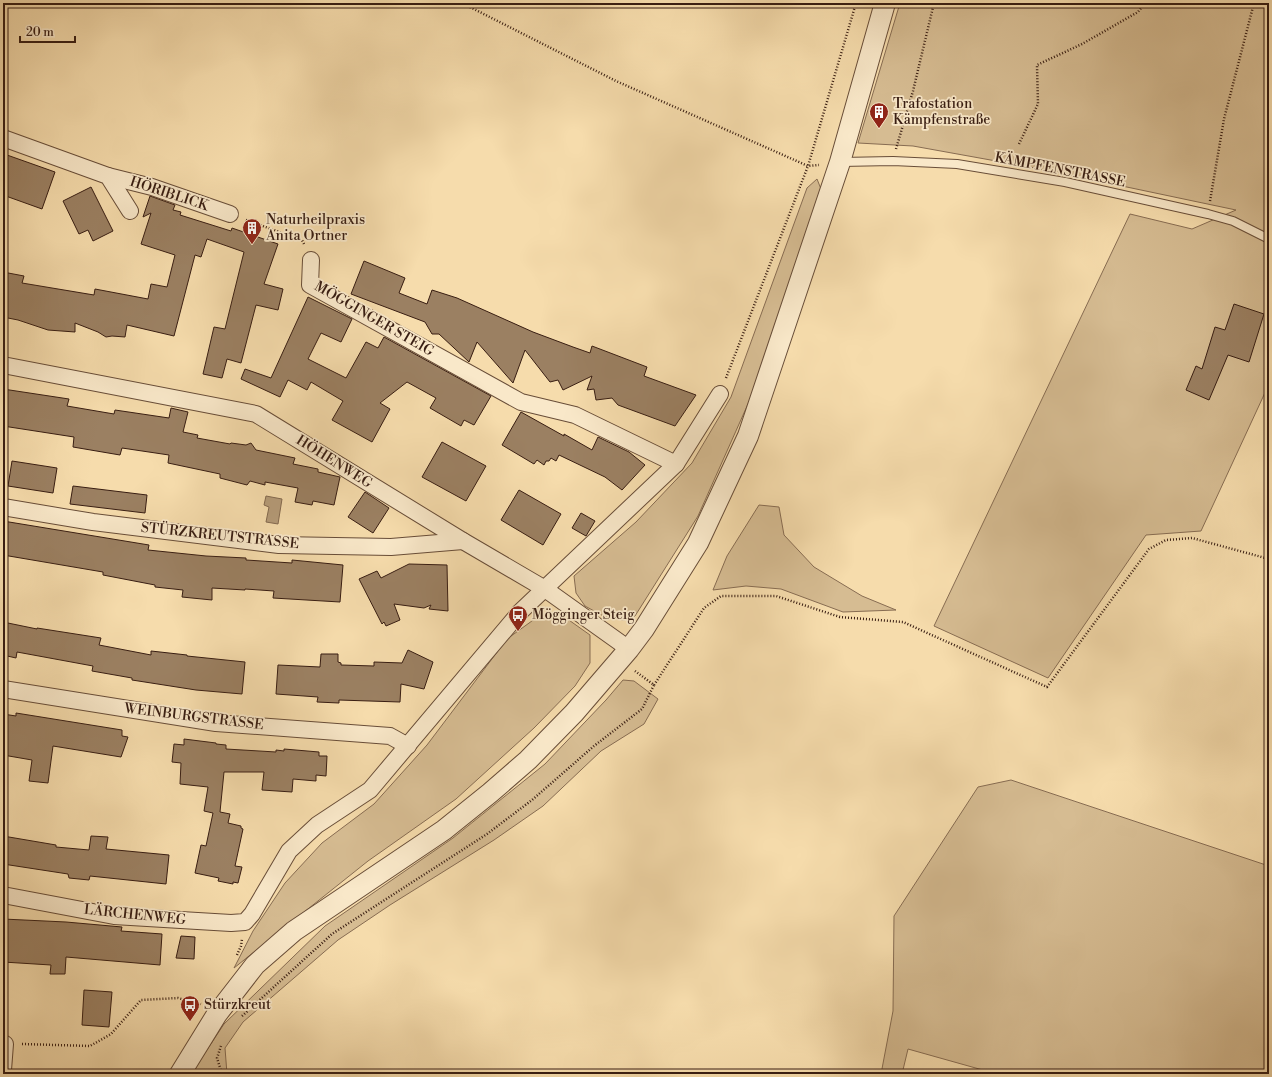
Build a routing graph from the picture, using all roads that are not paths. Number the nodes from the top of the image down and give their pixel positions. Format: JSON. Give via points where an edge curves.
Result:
{"nodes":[{"id":1,"x":885,"y":3,"type":"edge"},
{"id":2,"x":3,"y":138,"type":"edge"},
{"id":3,"x":840,"y":162,"type":"junction"},
{"id":4,"x":108,"y":176,"type":"junction"},
{"id":5,"x":130,"y":212,"type":"dead end"},
{"id":6,"x":230,"y":214,"type":"road end"},
{"id":7,"x":1269,"y":239,"type":"edge"},
{"id":8,"x":311,"y":260,"type":"road end"},
{"id":9,"x":3,"y":365,"type":"edge"},
{"id":10,"x":720,"y":394,"type":"road end"},
{"id":11,"x":676,"y":464,"type":"junction"},
{"id":12,"x":3,"y":507,"type":"edge"},
{"id":13,"x":463,"y":541,"type":"junction"},
{"id":14,"x":545,"y":589,"type":"junction"},
{"id":15,"x":624,"y":654,"type":"junction"},
{"id":16,"x":3,"y":689,"type":"edge"},
{"id":17,"x":408,"y":746,"type":"junction"},
{"id":18,"x":3,"y":895,"type":"edge"},
{"id":19,"x":5,"y":1044,"type":"road end"},
{"id":20,"x":3,"y":1070,"type":"edge"},
{"id":21,"x":180,"y":1074,"type":"edge"}],
"edges":[{"from":1,"to":3,"type":"street"},
{"from":2,"to":4,"type":"street","name":"HÖRIBLICK"},
{"from":3,"to":7,"type":"lane","name":"KÄMPFENSTRASSE","via":[[957,164],[1058,180],[1208,214],[1233,221]]},
{"from":3,"to":15,"type":"street","via":[[748,436],[698,543],[644,629]]},
{"from":4,"to":5,"type":"street","name":"HÖRIBLICK"},
{"from":4,"to":6,"type":"street","name":"HÖRIBLICK","via":[[152,187]]},
{"from":8,"to":11,"type":"street","name":"MÖGGINGER STEIG","via":[[310,285],[521,402],[575,415]]},
{"from":9,"to":13,"type":"street","name":"HÖHENWEG","via":[[256,414]]},
{"from":10,"to":11,"type":"street"},
{"from":11,"to":14,"type":"street"},
{"from":12,"to":13,"type":"street","name":"STÜRZKREUTSTRASSE","via":[[93,522],[279,545],[391,547]]},
{"from":13,"to":14,"type":"street","name":"HÖHENWEG"},
{"from":14,"to":15,"type":"street","name":"HÖHENWEG"},
{"from":14,"to":17,"type":"street","via":[[520,612]]},
{"from":15,"to":21,"type":"street","via":[[574,713],[528,760],[490,793],[444,830],[294,931],[255,966],[217,1014]]},
{"from":16,"to":17,"type":"street","name":"WEINBURGSTRASSE","via":[[216,723],[390,736]]},
{"from":17,"to":18,"type":"street","name":"LÄRCHENWEG","via":[[370,790],[317,824],[289,851],[245,922],[231,924],[114,916]]},
{"from":19,"to":20,"type":"street"}]}
